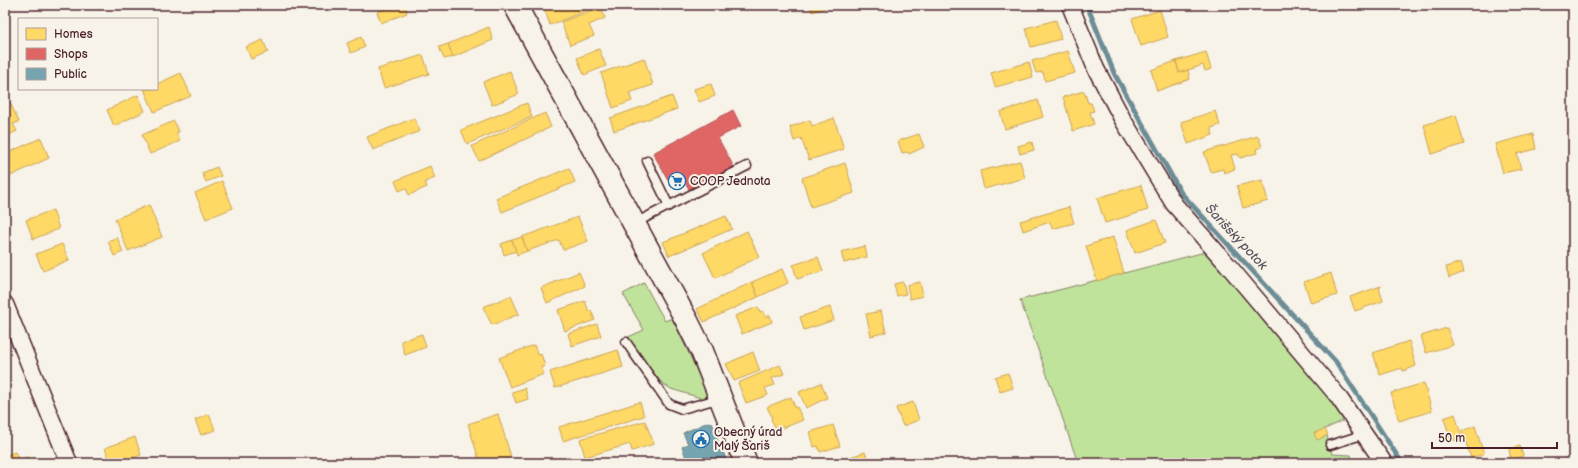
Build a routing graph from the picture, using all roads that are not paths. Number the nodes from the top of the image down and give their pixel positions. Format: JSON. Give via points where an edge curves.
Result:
{"nodes":[{"id":1,"x":515,"y":5,"type":"edge"},
{"id":2,"x":1070,"y":5,"type":"edge"},
{"id":3,"x":647,"y":161,"type":"dead end"},
{"id":4,"x":747,"y":166,"type":"dead end"},
{"id":5,"x":669,"y":206,"type":"junction"},
{"id":6,"x":634,"y":224,"type":"junction"},
{"id":7,"x":5,"y":304,"type":"edge"},
{"id":8,"x":626,"y":342,"type":"dead end"},
{"id":9,"x":721,"y":398,"type":"junction"},
{"id":10,"x":1365,"y":434,"type":"junction"},
{"id":11,"x":1330,"y":445,"type":"dead end"},
{"id":12,"x":69,"y":463,"type":"edge"},
{"id":13,"x":746,"y":463,"type":"edge"},
{"id":14,"x":1384,"y":463,"type":"edge"}],
"edges":[{"from":1,"to":6,"type":"street"},
{"from":2,"to":10,"type":"street","via":[[1096,69],[1123,120],[1174,204],[1337,395]]},
{"from":3,"to":5,"type":"lane"},
{"from":4,"to":5,"type":"lane"},
{"from":5,"to":6,"type":"lane"},
{"from":6,"to":9,"type":"street","via":[[702,351]]},
{"from":7,"to":12,"type":"street"},
{"from":8,"to":9,"type":"lane","via":[[669,404],[682,409]]},
{"from":9,"to":13,"type":"street"},
{"from":10,"to":11,"type":"lane"},
{"from":10,"to":14,"type":"street"}]}
